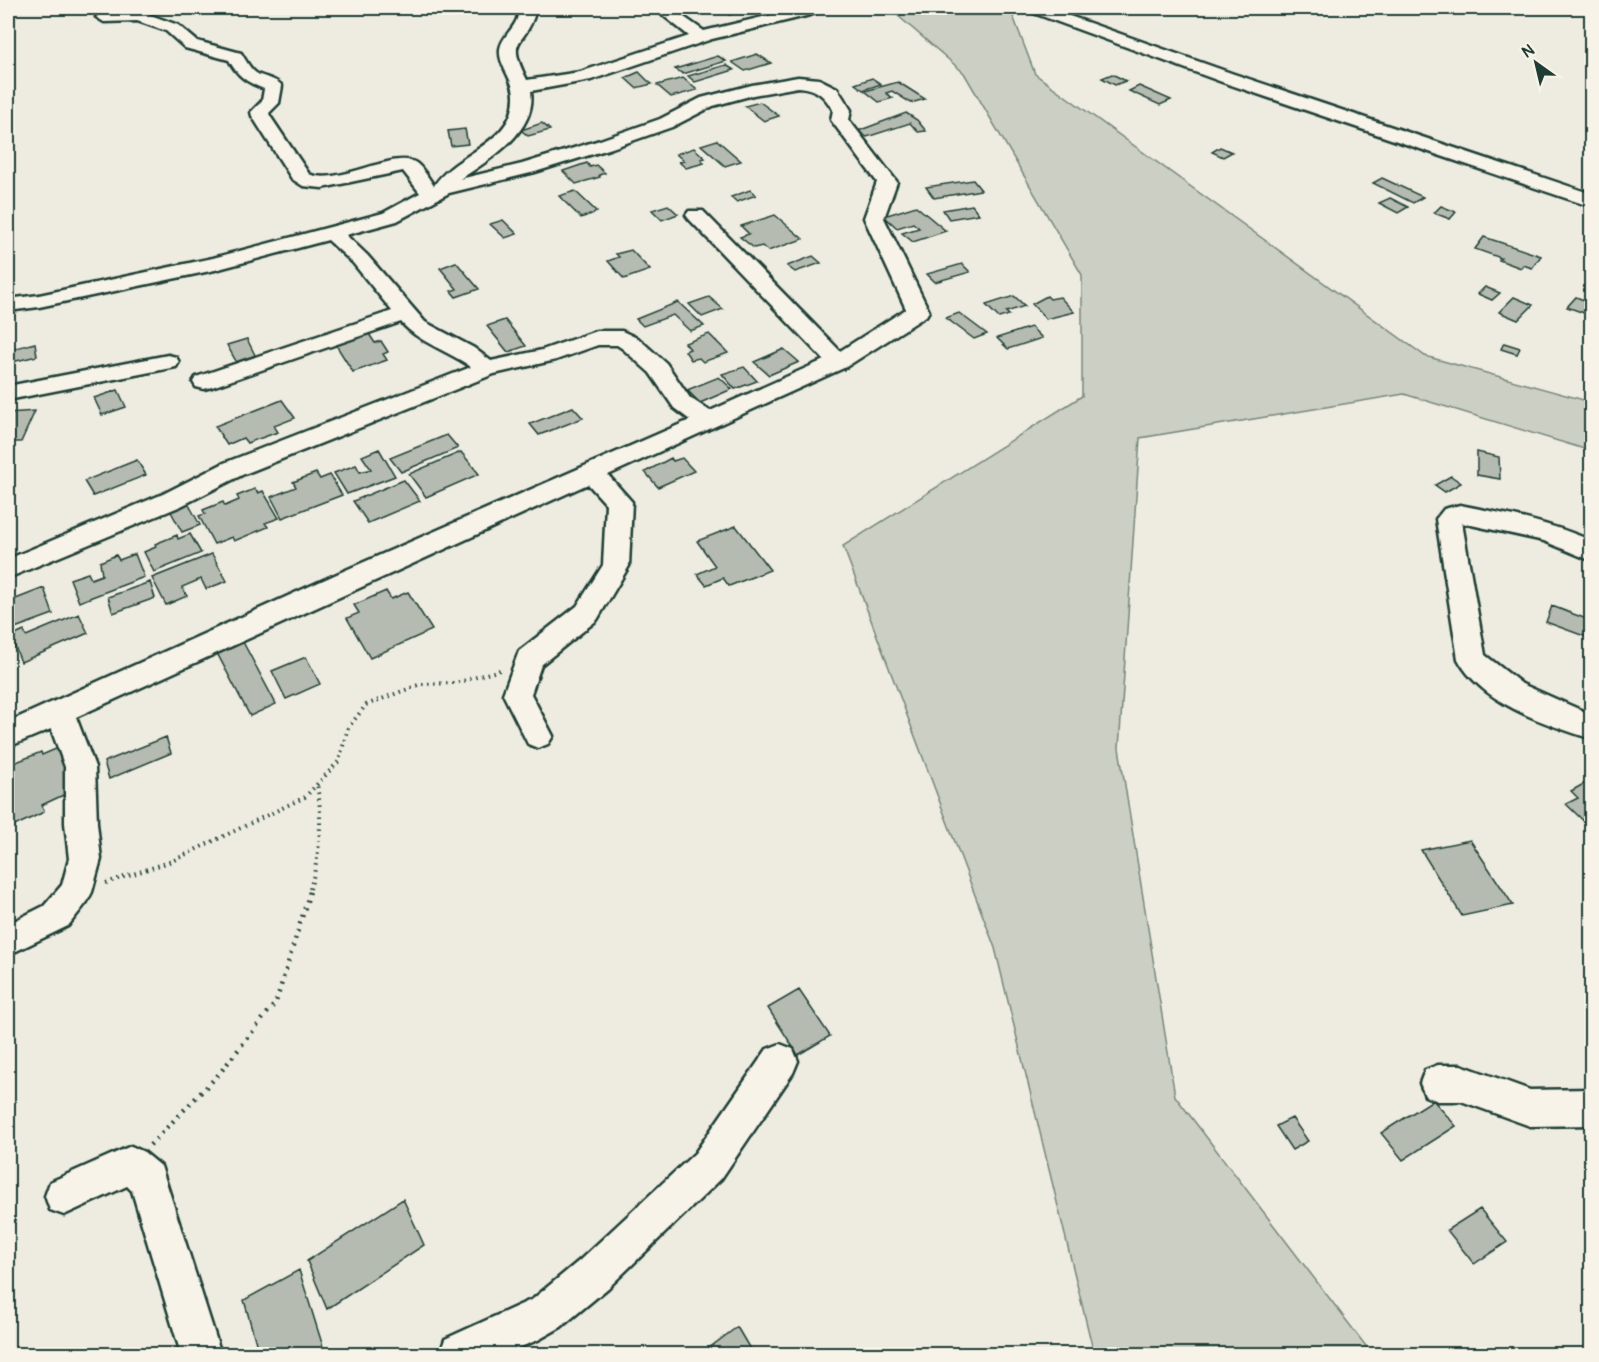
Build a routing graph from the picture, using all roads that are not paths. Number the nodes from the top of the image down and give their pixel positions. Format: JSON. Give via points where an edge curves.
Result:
{"nodes":[{"id":1,"x":525,"y":8,"type":"edge"},
{"id":2,"x":662,"y":8,"type":"edge"},
{"id":3,"x":816,"y":8,"type":"edge"},
{"id":4,"x":1034,"y":8,"type":"edge"},
{"id":5,"x":104,"y":17,"type":"dead end"},
{"id":6,"x":701,"y":37,"type":"junction"},
{"id":7,"x":520,"y":86,"type":"junction"},
{"id":8,"x":436,"y":192,"type":"junction"},
{"id":9,"x":1592,"y":201,"type":"edge"},
{"id":10,"x":696,"y":215,"type":"dead end"},
{"id":11,"x":333,"y":233,"type":"junction"},
{"id":12,"x":8,"y":305,"type":"edge"},
{"id":13,"x":404,"y":314,"type":"junction"},
{"id":14,"x":838,"y":362,"type":"junction"},
{"id":15,"x":168,"y":363,"type":"dead end"},
{"id":16,"x":488,"y":369,"type":"junction"},
{"id":17,"x":204,"y":382,"type":"dead end"},
{"id":18,"x":8,"y":393,"type":"edge"},
{"id":19,"x":708,"y":421,"type":"junction"},
{"id":20,"x":592,"y":472,"type":"junction"},
{"id":21,"x":1592,"y":552,"type":"edge"},
{"id":22,"x":8,"y":569,"type":"edge"},
{"id":23,"x":59,"y":712,"type":"junction"},
{"id":24,"x":1592,"y":727,"type":"edge"},
{"id":25,"x":8,"y":735,"type":"edge"},
{"id":26,"x":538,"y":736,"type":"dead end"},
{"id":27,"x":8,"y":940,"type":"edge"},
{"id":28,"x":780,"y":1061,"type":"dead end"},
{"id":29,"x":1438,"y":1083,"type":"dead end"},
{"id":30,"x":1592,"y":1107,"type":"edge"},
{"id":31,"x":64,"y":1196,"type":"dead end"},
{"id":32,"x":201,"y":1354,"type":"edge"},
{"id":33,"x":460,"y":1354,"type":"edge"}],
"edges":[{"from":1,"to":7,"type":"street","via":[[525,22],[507,51]]},
{"from":2,"to":6,"type":"street"},
{"from":3,"to":6,"type":"street"},
{"from":4,"to":9,"type":"street"},
{"from":5,"to":8,"type":"street","via":[[139,16],[172,28],[191,45],[235,57],[252,78],[271,83],[270,103],[260,112],[260,118],[302,178],[310,183],[405,165]]},
{"from":6,"to":7,"type":"street","via":[[591,75],[543,86]]},
{"from":7,"to":8,"type":"street","via":[[523,97],[515,125]]},
{"from":8,"to":11,"type":"street","via":[[390,218]]},
{"from":8,"to":14,"type":"street","via":[[606,144],[666,123],[707,102],[752,90],[813,83],[831,92],[842,110],[840,120],[887,182],[874,218],[918,311]]},
{"from":10,"to":14,"type":"street"},
{"from":11,"to":12,"type":"street","via":[[215,264]]},
{"from":11,"to":13,"type":"street","via":[[360,259]]},
{"from":13,"to":16,"type":"street","via":[[417,327],[466,352]]},
{"from":13,"to":17,"type":"street"},
{"from":14,"to":19,"type":"street"},
{"from":15,"to":18,"type":"street"},
{"from":16,"to":19,"type":"street","via":[[548,355],[596,338],[622,338],[658,369],[682,402]]},
{"from":16,"to":22,"type":"street","via":[[233,470]]},
{"from":19,"to":20,"type":"street"},
{"from":20,"to":23,"type":"street"},
{"from":20,"to":26,"type":"street","via":[[619,502],[616,566],[587,613],[529,659],[517,694]]},
{"from":21,"to":24,"type":"street","via":[[1535,529],[1460,514],[1449,519],[1472,659],[1482,672],[1517,696]]},
{"from":23,"to":25,"type":"street"},
{"from":23,"to":27,"type":"street","via":[[80,767],[85,859],[76,892],[56,916]]},
{"from":28,"to":33,"type":"street","via":[[708,1166],[661,1213],[547,1313]]},
{"from":29,"to":30,"type":"street","via":[[1461,1083],[1530,1108]]},
{"from":31,"to":32,"type":"street","via":[[131,1165],[148,1179]]}]}
